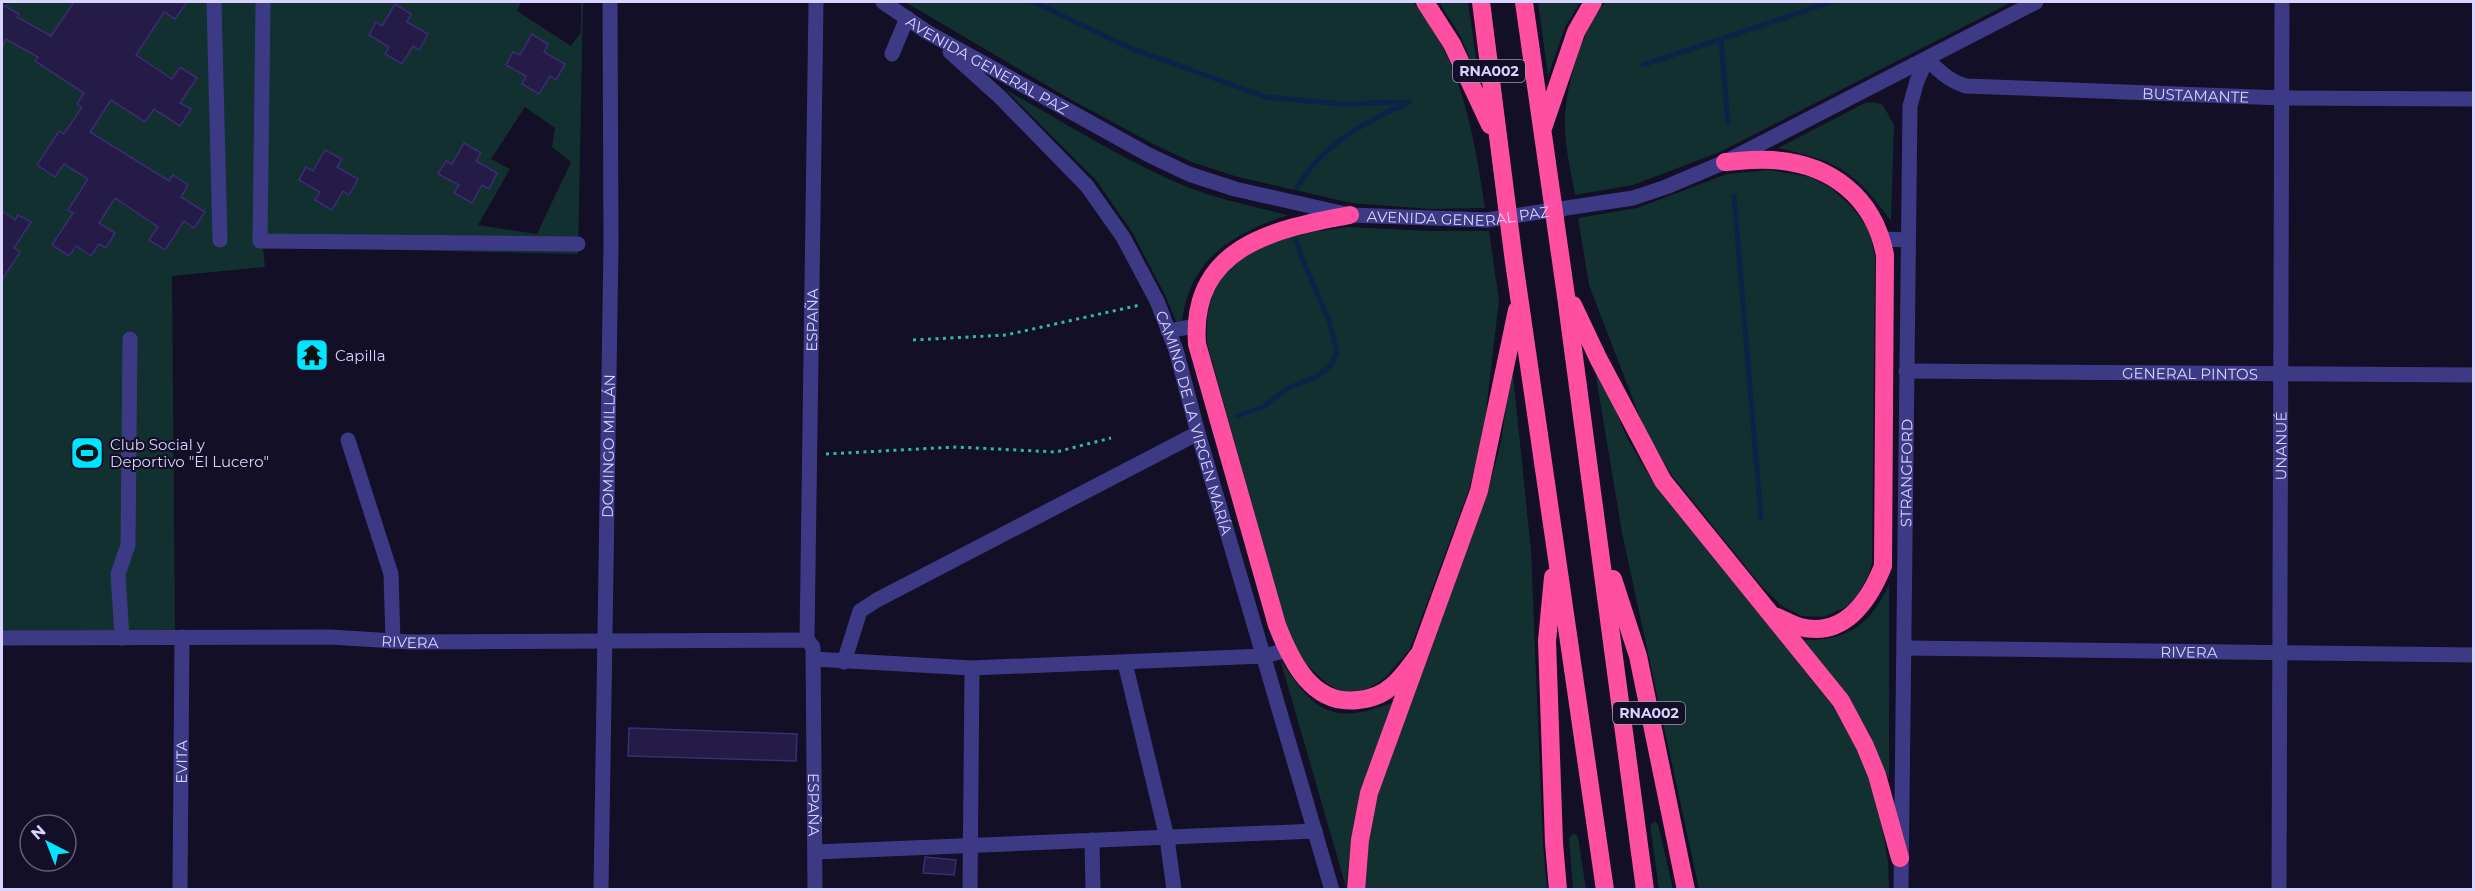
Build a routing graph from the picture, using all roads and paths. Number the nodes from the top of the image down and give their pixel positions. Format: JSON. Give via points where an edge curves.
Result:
{"nodes":[{"id":1,"x":214,"y":2,"type":"edge"},
{"id":2,"x":263,"y":2,"type":"edge"},
{"id":3,"x":610,"y":2,"type":"edge"},
{"id":4,"x":816,"y":2,"type":"edge"},
{"id":5,"x":883,"y":2,"type":"edge"},
{"id":6,"x":1425,"y":2,"type":"edge"},
{"id":7,"x":1481,"y":2,"type":"edge"},
{"id":8,"x":1524,"y":2,"type":"edge"},
{"id":9,"x":1593,"y":2,"type":"edge"},
{"id":10,"x":2036,"y":2,"type":"edge"},
{"id":11,"x":2282,"y":2,"type":"edge"},
{"id":12,"x":907,"y":18,"type":"junction"},
{"id":13,"x":927,"y":32,"type":"junction"},
{"id":14,"x":892,"y":54,"type":"dead end"},
{"id":15,"x":1927,"y":59,"type":"junction"},
{"id":16,"x":2283,"y":98,"type":"junction"},
{"id":17,"x":2474,"y":99,"type":"edge"},
{"id":18,"x":1542,"y":133,"type":"junction"},
{"id":19,"x":1497,"y":140,"type":"junction"},
{"id":20,"x":1725,"y":162,"type":"junction"},
{"id":21,"x":1350,"y":215,"type":"junction"},
{"id":22,"x":1882,"y":239,"type":"junction"},
{"id":23,"x":220,"y":240,"type":"dead end"},
{"id":24,"x":1908,"y":240,"type":"junction"},
{"id":25,"x":578,"y":244,"type":"dead end"},
{"id":26,"x":1565,"y":289,"type":"junction"},
{"id":27,"x":1520,"y":296,"type":"junction"},
{"id":28,"x":1157,"y":301,"type":"junction"},
{"id":29,"x":1196,"y":326,"type":"junction"},
{"id":30,"x":1168,"y":331,"type":"junction"},
{"id":31,"x":130,"y":339,"type":"dead end"},
{"id":32,"x":913,"y":340,"type":"dead end"},
{"id":33,"x":1906,"y":371,"type":"junction"},
{"id":34,"x":2281,"y":374,"type":"junction"},
{"id":35,"x":2474,"y":375,"type":"edge"},
{"id":36,"x":1198,"y":433,"type":"junction"},
{"id":37,"x":1111,"y":438,"type":"dead end"},
{"id":38,"x":348,"y":440,"type":"dead end"},
{"id":39,"x":809,"y":455,"type":"junction"},
{"id":40,"x":1599,"y":539,"type":"junction"},
{"id":41,"x":1556,"y":545,"type":"junction"},
{"id":42,"x":1883,"y":566,"type":"junction"},
{"id":43,"x":1903,"y":575,"type":"junction"},
{"id":44,"x":1772,"y":614,"type":"junction"},
{"id":45,"x":182,"y":637,"type":"junction"},
{"id":46,"x":2,"y":638,"type":"edge"},
{"id":47,"x":122,"y":638,"type":"junction"},
{"id":48,"x":393,"y":640,"type":"junction"},
{"id":49,"x":604,"y":641,"type":"junction"},
{"id":50,"x":811,"y":648,"type":"junction"},
{"id":51,"x":1904,"y":648,"type":"junction"},
{"id":52,"x":1287,"y":650,"type":"junction"},
{"id":53,"x":2279,"y":652,"type":"junction"},
{"id":54,"x":1420,"y":653,"type":"junction"},
{"id":55,"x":2474,"y":655,"type":"edge"},
{"id":56,"x":1264,"y":656,"type":"junction"},
{"id":57,"x":844,"y":662,"type":"junction"},
{"id":58,"x":1125,"y":663,"type":"junction"},
{"id":59,"x":972,"y":668,"type":"junction"},
{"id":60,"x":1315,"y":831,"type":"junction"},
{"id":61,"x":1167,"y":838,"type":"junction"},
{"id":62,"x":1092,"y":840,"type":"junction"},
{"id":63,"x":970,"y":846,"type":"junction"},
{"id":64,"x":814,"y":852,"type":"junction"},
{"id":65,"x":1900,"y":858,"type":"junction"},
{"id":66,"x":180,"y":890,"type":"edge"},
{"id":67,"x":601,"y":890,"type":"edge"},
{"id":68,"x":815,"y":890,"type":"edge"},
{"id":69,"x":970,"y":890,"type":"edge"},
{"id":70,"x":1093,"y":890,"type":"edge"},
{"id":71,"x":1174,"y":890,"type":"edge"},
{"id":72,"x":1332,"y":890,"type":"edge"},
{"id":73,"x":1356,"y":890,"type":"edge"},
{"id":74,"x":1558,"y":890,"type":"edge"},
{"id":75,"x":1605,"y":890,"type":"edge"},
{"id":76,"x":1645,"y":890,"type":"edge"},
{"id":77,"x":1686,"y":890,"type":"edge"},
{"id":78,"x":1901,"y":890,"type":"edge"},
{"id":79,"x":2279,"y":890,"type":"edge"}],
"edges":[{"from":1,"to":23,"type":"street"},
{"from":2,"to":25,"type":"street","via":[[260,241]]},
{"from":3,"to":49,"type":"street","name":"DOMINGO MILLÁN"},
{"from":4,"to":39,"type":"street","name":"ESPAÑA"},
{"from":5,"to":12,"type":"street","name":"AVENIDA GENERAL PAZ"},
{"from":6,"to":19,"type":"highway","via":[[1452,44]]},
{"from":7,"to":19,"type":"highway","number":"RNA002"},
{"from":8,"to":18,"type":"highway","number":"RNA002"},
{"from":9,"to":18,"type":"highway","via":[[1576,32]]},
{"from":10,"to":15,"type":"street","name":"AVENIDA GENERAL PAZ"},
{"from":11,"to":16,"type":"street","name":"UNANUÉ"},
{"from":12,"to":13,"type":"street","name":"AVENIDA GENERAL PAZ"},
{"from":12,"to":14,"type":"street"},
{"from":13,"to":21,"type":"street","name":"AVENIDA GENERAL PAZ","via":[[1189,174],[1235,189]]},
{"from":13,"to":28,"type":"street","name":"CAMINO DE LA VIRGEN MARÍA","via":[[1000,97],[1087,186],[1123,237]]},
{"from":15,"to":16,"type":"street","name":"BUSTAMANTE","via":[[1953,82],[1966,86]]},
{"from":15,"to":20,"type":"street","name":"AVENIDA GENERAL PAZ"},
{"from":15,"to":24,"type":"street","name":"STRANGFORD","via":[[1910,106]]},
{"from":16,"to":17,"type":"street","name":"BUSTAMANTE"},
{"from":16,"to":34,"type":"street","name":"UNANUÉ"},
{"from":18,"to":26,"type":"highway","number":"RNA002"},
{"from":19,"to":27,"type":"highway","number":"RNA002"},
{"from":20,"to":21,"type":"street","name":"AVENIDA GENERAL PAZ","via":[[1633,198],[1532,214],[1487,220]]},
{"from":20,"to":22,"type":"highway","via":[[1772,159],[1809,166],[1836,179],[1862,202],[1878,225]]},
{"from":21,"to":29,"type":"highway","via":[[1301,224],[1245,246],[1210,278],[1199,300]]},
{"from":22,"to":24,"type":"street"},
{"from":22,"to":42,"type":"highway"},
{"from":24,"to":33,"type":"street","name":"STRANGFORD"},
{"from":26,"to":40,"type":"highway","number":"RNA002"},
{"from":26,"to":44,"type":"highway","via":[[1663,481]]},
{"from":27,"to":41,"type":"highway","number":"RNA002"},
{"from":27,"to":54,"type":"highway","via":[[1479,491]]},
{"from":28,"to":30,"type":"street","name":"CAMINO DE LA VIRGEN MARÍA"},
{"from":28,"to":32,"type":"path","via":[[1006,335]]},
{"from":29,"to":30,"type":"street"},
{"from":29,"to":52,"type":"highway","via":[[1197,344]]},
{"from":30,"to":36,"type":"street","name":"CAMINO DE LA VIRGEN MARÍA"},
{"from":31,"to":47,"type":"street","via":[[128,545],[118,574]]},
{"from":33,"to":34,"type":"street","name":"GENERAL PINTOS"},
{"from":33,"to":43,"type":"street","name":"STRANGFORD"},
{"from":34,"to":35,"type":"street","name":"GENERAL PINTOS"},
{"from":34,"to":53,"type":"street","name":"UNANUÉ"},
{"from":36,"to":56,"type":"street","name":"CAMINO DE LA VIRGEN MARÍA"},
{"from":36,"to":57,"type":"street","via":[[876,600],[860,611]]},
{"from":37,"to":39,"type":"path","via":[[1056,452],[956,447]]},
{"from":38,"to":48,"type":"street","via":[[392,574]]},
{"from":39,"to":50,"type":"street","name":"ESPAÑA"},
{"from":40,"to":76,"type":"highway","number":"RNA002"},
{"from":40,"to":77,"type":"highway","number":"RNA002","via":[[1638,656]]},
{"from":41,"to":74,"type":"highway","number":"RNA002","via":[[1547,641]]},
{"from":41,"to":75,"type":"highway","number":"RNA002"},
{"from":42,"to":43,"type":"street","via":[[1893,564]]},
{"from":42,"to":44,"type":"highway","via":[[1869,596],[1838,625],[1820,629],[1800,627]]},
{"from":43,"to":51,"type":"street","name":"STRANGFORD"},
{"from":44,"to":65,"type":"highway","via":[[1827,682],[1854,723],[1884,794]]},
{"from":45,"to":47,"type":"street","name":"RIVERA"},
{"from":45,"to":48,"type":"street","name":"RIVERA"},
{"from":45,"to":66,"type":"street","name":"EVITA"},
{"from":46,"to":47,"type":"street","name":"RIVERA"},
{"from":48,"to":49,"type":"street","name":"RIVERA"},
{"from":49,"to":50,"type":"street","name":"RIVERA"},
{"from":49,"to":67,"type":"street","name":"DOMINGO MILLÁN"},
{"from":50,"to":57,"type":"street","name":"RIVERA"},
{"from":50,"to":64,"type":"street","name":"ESPAÑA"},
{"from":51,"to":53,"type":"street","name":"RIVERA"},
{"from":51,"to":65,"type":"street","name":"STRANGFORD"},
{"from":52,"to":54,"type":"highway","via":[[1310,685],[1327,697],[1346,702],[1370,699],[1392,686]]},
{"from":52,"to":56,"type":"street","name":"RIVERA"},
{"from":53,"to":55,"type":"street","name":"RIVERA"},
{"from":53,"to":79,"type":"street","name":"UNANUÉ"},
{"from":54,"to":73,"type":"highway","via":[[1369,793]]},
{"from":56,"to":58,"type":"street","name":"RIVERA"},
{"from":56,"to":60,"type":"street","name":"CAMINO DE LA VIRGEN MARÍA"},
{"from":57,"to":59,"type":"street","name":"RIVERA"},
{"from":58,"to":59,"type":"street","name":"RIVERA"},
{"from":58,"to":61,"type":"street"},
{"from":59,"to":63,"type":"street"},
{"from":60,"to":61,"type":"street"},
{"from":60,"to":72,"type":"street","name":"CAMINO DE LA VIRGEN MARÍA"},
{"from":61,"to":62,"type":"street"},
{"from":61,"to":71,"type":"street"},
{"from":62,"to":63,"type":"street"},
{"from":62,"to":70,"type":"street"},
{"from":63,"to":64,"type":"street"},
{"from":63,"to":69,"type":"street"},
{"from":64,"to":68,"type":"street","name":"ESPAÑA"},
{"from":65,"to":78,"type":"street","name":"STRANGFORD"}]}
